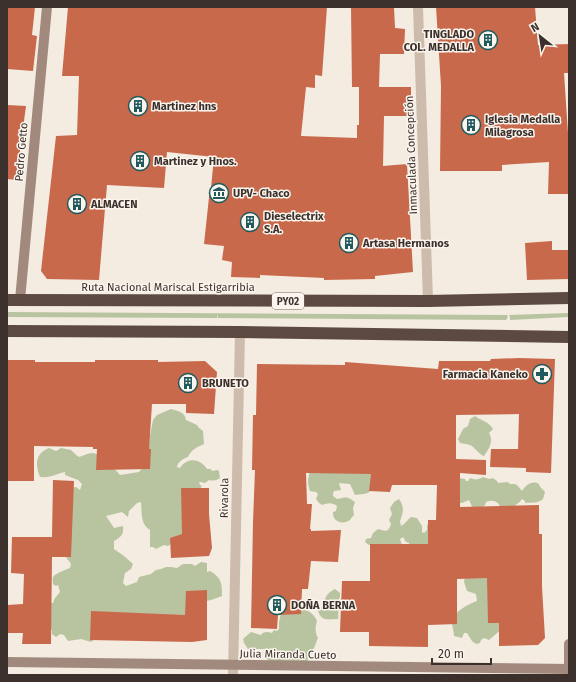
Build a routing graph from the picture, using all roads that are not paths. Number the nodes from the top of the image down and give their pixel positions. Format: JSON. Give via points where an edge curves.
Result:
{"nodes":[{"id":1,"x":46,"y":7,"type":"edge"},
{"id":2,"x":418,"y":7,"type":"edge"},
{"id":3,"x":569,"y":298,"type":"edge"},
{"id":4,"x":7,"y":300,"type":"edge"},
{"id":5,"x":20,"y":300,"type":"junction"},
{"id":6,"x":428,"y":301,"type":"junction"},
{"id":7,"x":7,"y":331,"type":"edge"},
{"id":8,"x":240,"y":332,"type":"junction"},
{"id":9,"x":569,"y":337,"type":"edge"},
{"id":10,"x":569,"y":644,"type":"edge"},
{"id":11,"x":7,"y":662,"type":"edge"},
{"id":12,"x":569,"y":669,"type":"edge"},
{"id":13,"x":233,"y":670,"type":"edge"},
{"id":14,"x":569,"y":675,"type":"edge"}],
"edges":[{"from":1,"to":5,"type":"street","name":"Pedro Getto"},
{"from":2,"to":6,"type":"street","name":"Inmaculada Concepción"},
{"from":3,"to":6,"type":"highway","name":"Ruta Nacional Mariscal Estigarribia","number":"PY02"},
{"from":4,"to":5,"type":"highway","name":"Ruta Nacional Mariscal Estigarribia","number":"PY02"},
{"from":5,"to":6,"type":"highway","name":"Ruta Nacional Mariscal Estigarribia","number":"PY02"},
{"from":7,"to":8,"type":"highway"},
{"from":8,"to":9,"type":"highway"},
{"from":8,"to":13,"type":"street","name":"Rivarola"},
{"from":10,"to":12,"type":"street"},
{"from":11,"to":13,"type":"street","name":"Julia Miranda Cueto"},
{"from":12,"to":13,"type":"street","name":"Julia Miranda Cueto"},
{"from":12,"to":14,"type":"street"}]}
